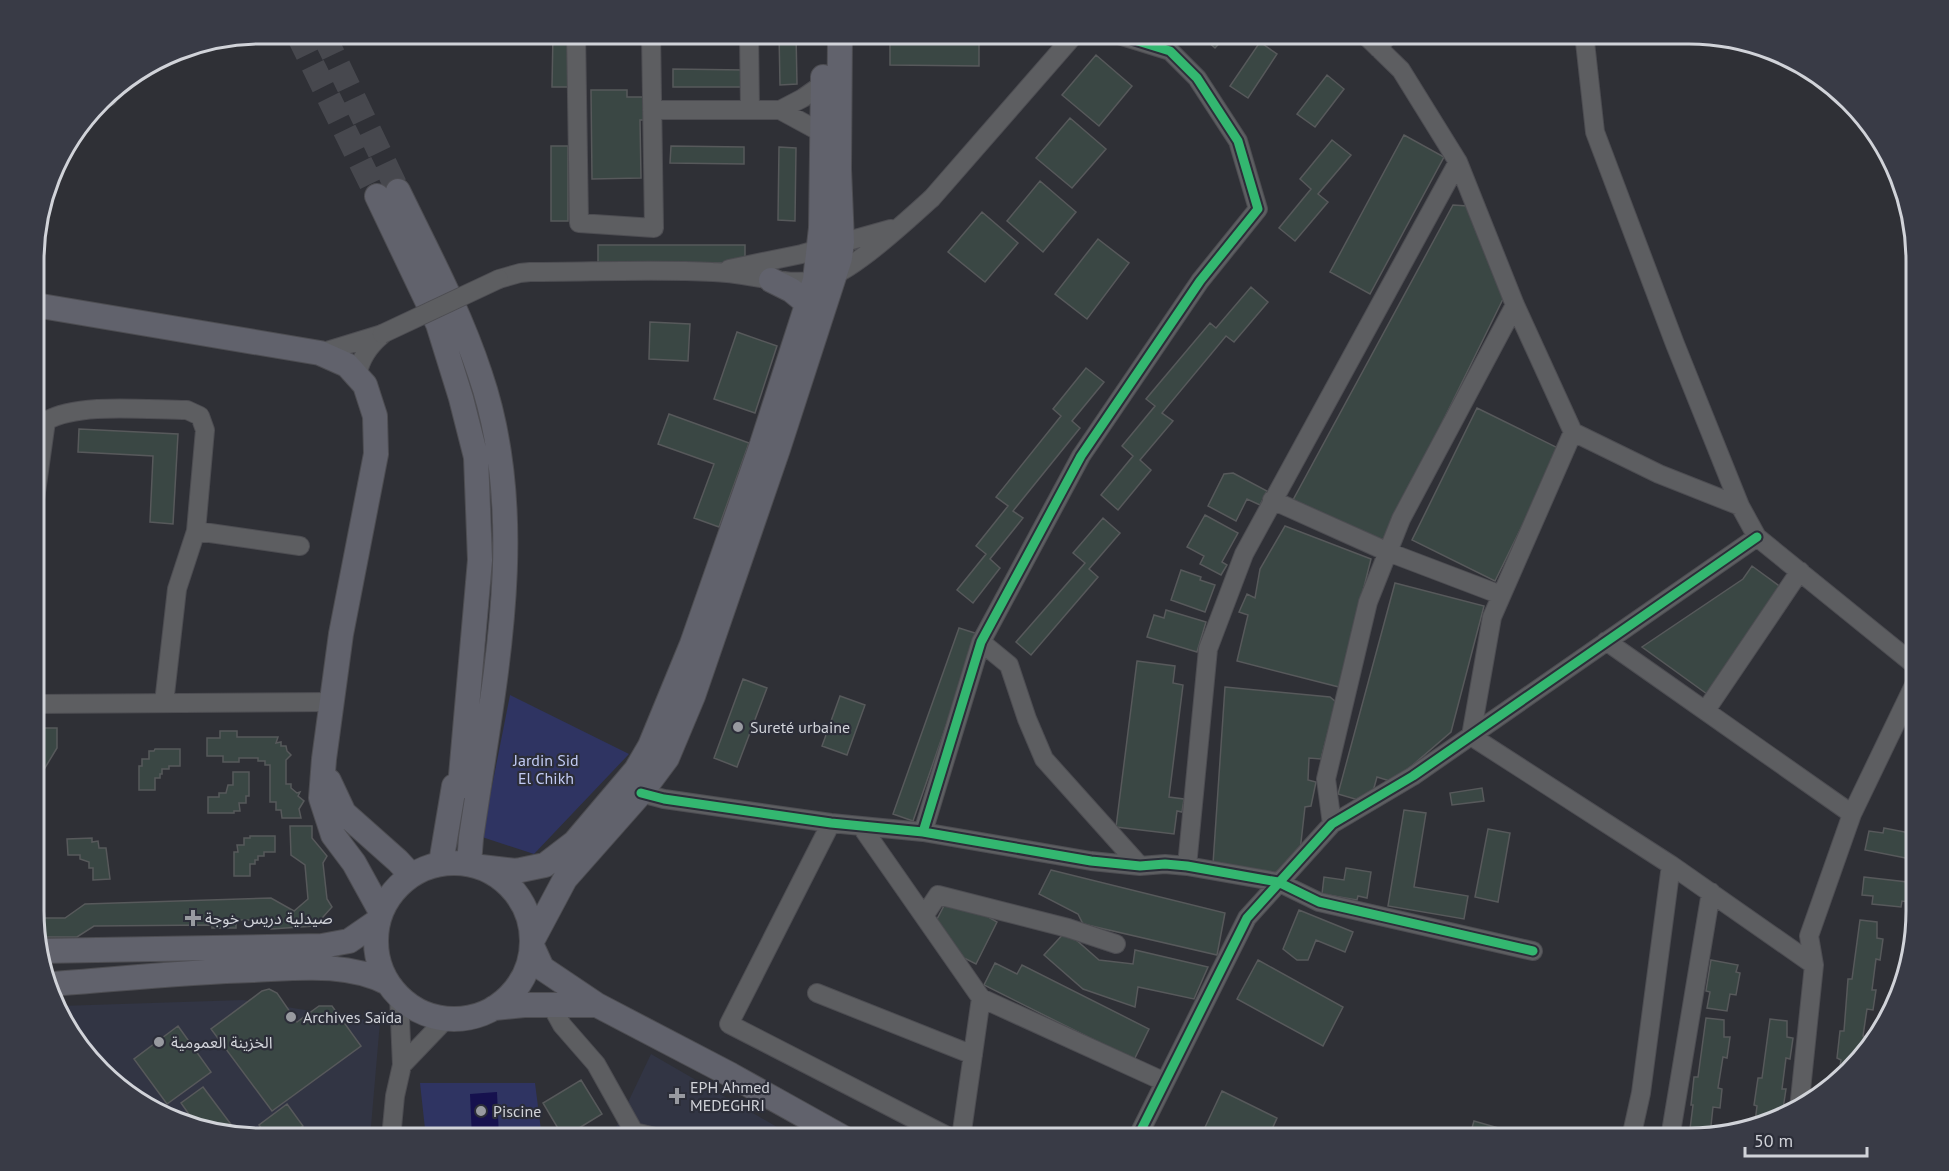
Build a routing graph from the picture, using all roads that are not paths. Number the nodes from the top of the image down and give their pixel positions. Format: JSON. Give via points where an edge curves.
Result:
{"nodes":[{"id":1,"x":576,"y":44,"type":"edge"},
{"id":2,"x":651,"y":44,"type":"edge"},
{"id":3,"x":749,"y":44,"type":"edge"},
{"id":4,"x":825,"y":44,"type":"edge"},
{"id":5,"x":838,"y":44,"type":"edge"},
{"id":6,"x":1066,"y":44,"type":"edge"},
{"id":7,"x":1147,"y":44,"type":"edge"},
{"id":8,"x":1374,"y":44,"type":"edge"},
{"id":9,"x":1381,"y":44,"type":"edge"},
{"id":10,"x":1585,"y":44,"type":"edge"},
{"id":11,"x":1378,"y":48,"type":"junction"},
{"id":12,"x":831,"y":81,"type":"junction"},
{"id":13,"x":652,"y":110,"type":"junction"},
{"id":14,"x":750,"y":110,"type":"junction"},
{"id":15,"x":780,"y":110,"type":"junction"},
{"id":16,"x":830,"y":134,"type":"junction"},
{"id":17,"x":1458,"y":162,"type":"junction"},
{"id":18,"x":898,"y":227,"type":"junction"},
{"id":19,"x":831,"y":245,"type":"junction"},
{"id":20,"x":715,"y":272,"type":"junction"},
{"id":21,"x":826,"y":277,"type":"junction"},
{"id":22,"x":771,"y":280,"type":"junction"},
{"id":23,"x":808,"y":304,"type":"junction"},
{"id":24,"x":1515,"y":305,"type":"junction"},
{"id":25,"x":44,"y":307,"type":"edge"},
{"id":26,"x":382,"y":334,"type":"junction"},
{"id":27,"x":320,"y":353,"type":"junction"},
{"id":28,"x":357,"y":375,"type":"junction"},
{"id":29,"x":1573,"y":432,"type":"junction"},
{"id":30,"x":44,"y":435,"type":"edge"},
{"id":31,"x":770,"y":446,"type":"junction"},
{"id":32,"x":1272,"y":500,"type":"junction"},
{"id":33,"x":1740,"y":506,"type":"junction"},
{"id":34,"x":196,"y":531,"type":"junction"},
{"id":35,"x":1756,"y":537,"type":"junction"},
{"id":36,"x":300,"y":546,"type":"dead end"},
{"id":37,"x":1388,"y":552,"type":"junction"},
{"id":38,"x":1800,"y":571,"type":"junction"},
{"id":39,"x":1501,"y":596,"type":"junction"},
{"id":40,"x":1606,"y":641,"type":"junction"},
{"id":41,"x":981,"y":642,"type":"junction"},
{"id":42,"x":701,"y":646,"type":"junction"},
{"id":43,"x":1906,"y":658,"type":"edge"},
{"id":44,"x":332,"y":702,"type":"junction"},
{"id":45,"x":1906,"y":702,"type":"edge"},
{"id":46,"x":164,"y":703,"type":"junction"},
{"id":47,"x":44,"y":704,"type":"edge"},
{"id":48,"x":1706,"y":710,"type":"junction"},
{"id":49,"x":1471,"y":735,"type":"junction"},
{"id":50,"x":324,"y":759,"type":"junction"},
{"id":51,"x":641,"y":792,"type":"junction"},
{"id":52,"x":1852,"y":814,"type":"junction"},
{"id":53,"x":831,"y":823,"type":"junction"},
{"id":54,"x":1332,"y":824,"type":"junction"},
{"id":55,"x":861,"y":826,"type":"junction"},
{"id":56,"x":923,"y":832,"type":"junction"},
{"id":57,"x":441,"y":863,"type":"junction"},
{"id":58,"x":475,"y":865,"type":"junction"},
{"id":59,"x":1671,"y":865,"type":"junction"},
{"id":60,"x":1140,"y":866,"type":"junction"},
{"id":61,"x":1187,"y":866,"type":"junction"},
{"id":62,"x":411,"y":875,"type":"junction"},
{"id":63,"x":1278,"y":882,"type":"junction"},
{"id":64,"x":1711,"y":892,"type":"junction"},
{"id":65,"x":380,"y":916,"type":"junction"},
{"id":66,"x":924,"y":916,"type":"junction"},
{"id":67,"x":532,"y":944,"type":"junction"},
{"id":68,"x":1116,"y":944,"type":"dead end"},
{"id":69,"x":48,"y":951,"type":"edge"},
{"id":70,"x":1533,"y":951,"type":"dead end"},
{"id":71,"x":1814,"y":965,"type":"junction"},
{"id":72,"x":56,"y":984,"type":"edge"},
{"id":73,"x":394,"y":989,"type":"junction"},
{"id":74,"x":817,"y":993,"type":"dead end"},
{"id":75,"x":981,"y":998,"type":"junction"},
{"id":76,"x":551,"y":1005,"type":"junction"},
{"id":77,"x":597,"y":1005,"type":"junction"},
{"id":78,"x":494,"y":1008,"type":"junction"},
{"id":79,"x":447,"y":1018,"type":"junction"},
{"id":80,"x":973,"y":1055,"type":"junction"},
{"id":81,"x":402,"y":1065,"type":"junction"},
{"id":82,"x":1164,"y":1082,"type":"junction"},
{"id":83,"x":1800,"y":1096,"type":"edge"},
{"id":84,"x":392,"y":1128,"type":"edge"},
{"id":85,"x":629,"y":1128,"type":"edge"},
{"id":86,"x":826,"y":1128,"type":"edge"},
{"id":87,"x":932,"y":1128,"type":"edge"},
{"id":88,"x":962,"y":1128,"type":"edge"},
{"id":89,"x":1142,"y":1128,"type":"edge"},
{"id":90,"x":1633,"y":1128,"type":"edge"},
{"id":91,"x":1672,"y":1128,"type":"edge"}],
"edges":[{"from":1,"to":13,"type":"street","via":[[579,223],[654,228]]},
{"from":2,"to":13,"type":"street"},
{"from":3,"to":14,"type":"street"},
{"from":4,"to":12,"type":"main road"},
{"from":5,"to":12,"type":"main road"},
{"from":6,"to":18,"type":"street","via":[[932,198]]},
{"from":7,"to":41,"type":"street","via":[[1170,51],[1197,78],[1238,141],[1258,209],[1200,281],[1081,456]]},
{"from":8,"to":11,"type":"street"},
{"from":9,"to":11,"type":"street"},
{"from":10,"to":33,"type":"street","via":[[1595,132]]},
{"from":11,"to":17,"type":"street","via":[[1401,70]]},
{"from":12,"to":15,"type":"street"},
{"from":12,"to":16,"type":"main road"},
{"from":13,"to":14,"type":"street"},
{"from":14,"to":15,"type":"street"},
{"from":15,"to":16,"type":"street"},
{"from":16,"to":19,"type":"main road"},
{"from":17,"to":24,"type":"street"},
{"from":17,"to":32,"type":"street"},
{"from":18,"to":19,"type":"street"},
{"from":18,"to":21,"type":"street","via":[[854,263]]},
{"from":19,"to":20,"type":"street"},
{"from":19,"to":21,"type":"main road"},
{"from":20,"to":22,"type":"street"},
{"from":20,"to":26,"type":"street","bridge":true,"via":[[520,273],[499,279]]},
{"from":21,"to":22,"type":"street"},
{"from":21,"to":23,"type":"main road"},
{"from":21,"to":31,"type":"main road"},
{"from":22,"to":23,"type":"main road"},
{"from":23,"to":31,"type":"main road"},
{"from":24,"to":29,"type":"street"},
{"from":24,"to":37,"type":"street","via":[[1401,519]]},
{"from":25,"to":27,"type":"main road"},
{"from":26,"to":27,"type":"street"},
{"from":26,"to":28,"type":"street","via":[[368,347]]},
{"from":27,"to":28,"type":"main road","via":[[347,365]]},
{"from":28,"to":44,"type":"main road","via":[[365,385],[375,416],[376,454],[341,634]]},
{"from":29,"to":33,"type":"street","via":[[1659,474]]},
{"from":29,"to":39,"type":"street"},
{"from":30,"to":34,"type":"street","via":[[46,421],[79,409],[187,410],[200,416],[205,430]]},
{"from":31,"to":42,"type":"main road"},
{"from":32,"to":37,"type":"street"},
{"from":32,"to":61,"type":"street","via":[[1244,554],[1208,649]]},
{"from":33,"to":35,"type":"street"},
{"from":34,"to":36,"type":"street"},
{"from":34,"to":46,"type":"street","via":[[177,589]]},
{"from":35,"to":38,"type":"street"},
{"from":35,"to":40,"type":"street"},
{"from":37,"to":39,"type":"street"},
{"from":37,"to":54,"type":"street","via":[[1368,602],[1326,779]]},
{"from":38,"to":43,"type":"street"},
{"from":38,"to":48,"type":"street"},
{"from":39,"to":49,"type":"street","via":[[1492,617]]},
{"from":40,"to":48,"type":"street"},
{"from":40,"to":49,"type":"street"},
{"from":41,"to":56,"type":"street"},
{"from":41,"to":60,"type":"street","via":[[1009,664],[1044,759]]},
{"from":42,"to":51,"type":"main road","via":[[693,696],[668,758]]},
{"from":42,"to":58,"type":"main road","via":[[641,762],[575,842],[545,865],[516,871]]},
{"from":44,"to":46,"type":"street"},
{"from":44,"to":50,"type":"main road"},
{"from":45,"to":52,"type":"street"},
{"from":46,"to":47,"type":"street"},
{"from":48,"to":52,"type":"street"},
{"from":49,"to":54,"type":"street","via":[[1413,776]]},
{"from":49,"to":59,"type":"street"},
{"from":50,"to":62,"type":"main road","via":[[329,783],[344,813]]},
{"from":50,"to":65,"type":"main road","via":[[321,798],[333,835],[354,863]]},
{"from":51,"to":53,"type":"street","via":[[664,799]]},
{"from":51,"to":67,"type":"main road","via":[[565,879]]},
{"from":52,"to":71,"type":"street","via":[[1809,936]]},
{"from":53,"to":55,"type":"street"},
{"from":53,"to":87,"type":"street","via":[[729,1024]]},
{"from":54,"to":63,"type":"street"},
{"from":55,"to":56,"type":"street"},
{"from":55,"to":66,"type":"street"},
{"from":56,"to":60,"type":"street"},
{"from":57,"to":58,"type":"main road"},
{"from":57,"to":58,"type":"main road","via":[[454,786],[460,787],[473,649],[480,560],[476,457],[438,324],[388,194],[464,331],[495,428],[503,489],[505,562],[501,633],[471,838]]},
{"from":57,"to":62,"type":"main road"},
{"from":58,"to":67,"type":"main road","via":[[502,879],[518,896],[529,917]]},
{"from":59,"to":64,"type":"street"},
{"from":59,"to":90,"type":"street"},
{"from":60,"to":61,"type":"street"},
{"from":61,"to":63,"type":"street"},
{"from":62,"to":65,"type":"main road","via":[[393,891]]},
{"from":63,"to":70,"type":"street","via":[[1318,902]]},
{"from":63,"to":82,"type":"street","via":[[1247,918]]},
{"from":64,"to":71,"type":"street"},
{"from":64,"to":91,"type":"street"},
{"from":65,"to":69,"type":"main road","via":[[349,941],[322,946]]},
{"from":65,"to":73,"type":"main road","via":[[377,953]]},
{"from":66,"to":68,"type":"street","via":[[938,895]]},
{"from":66,"to":75,"type":"street"},
{"from":67,"to":77,"type":"main road","via":[[542,968]]},
{"from":67,"to":78,"type":"main road","via":[[526,971],[513,992]]},
{"from":71,"to":83,"type":"street"},
{"from":72,"to":73,"type":"main road","via":[[197,972],[331,967],[372,975]]},
{"from":73,"to":79,"type":"main road","via":[[413,1007]]},
{"from":73,"to":81,"type":"street"},
{"from":74,"to":80,"type":"street"},
{"from":75,"to":80,"type":"street"},
{"from":75,"to":82,"type":"street"},
{"from":76,"to":77,"type":"main road"},
{"from":76,"to":78,"type":"main road"},
{"from":76,"to":85,"type":"street","via":[[562,1025],[596,1064]]},
{"from":77,"to":86,"type":"main road"},
{"from":78,"to":79,"type":"main road","via":[[471,1017]]},
{"from":79,"to":81,"type":"street"},
{"from":80,"to":88,"type":"street"},
{"from":81,"to":84,"type":"street"},
{"from":82,"to":89,"type":"street"}]}
